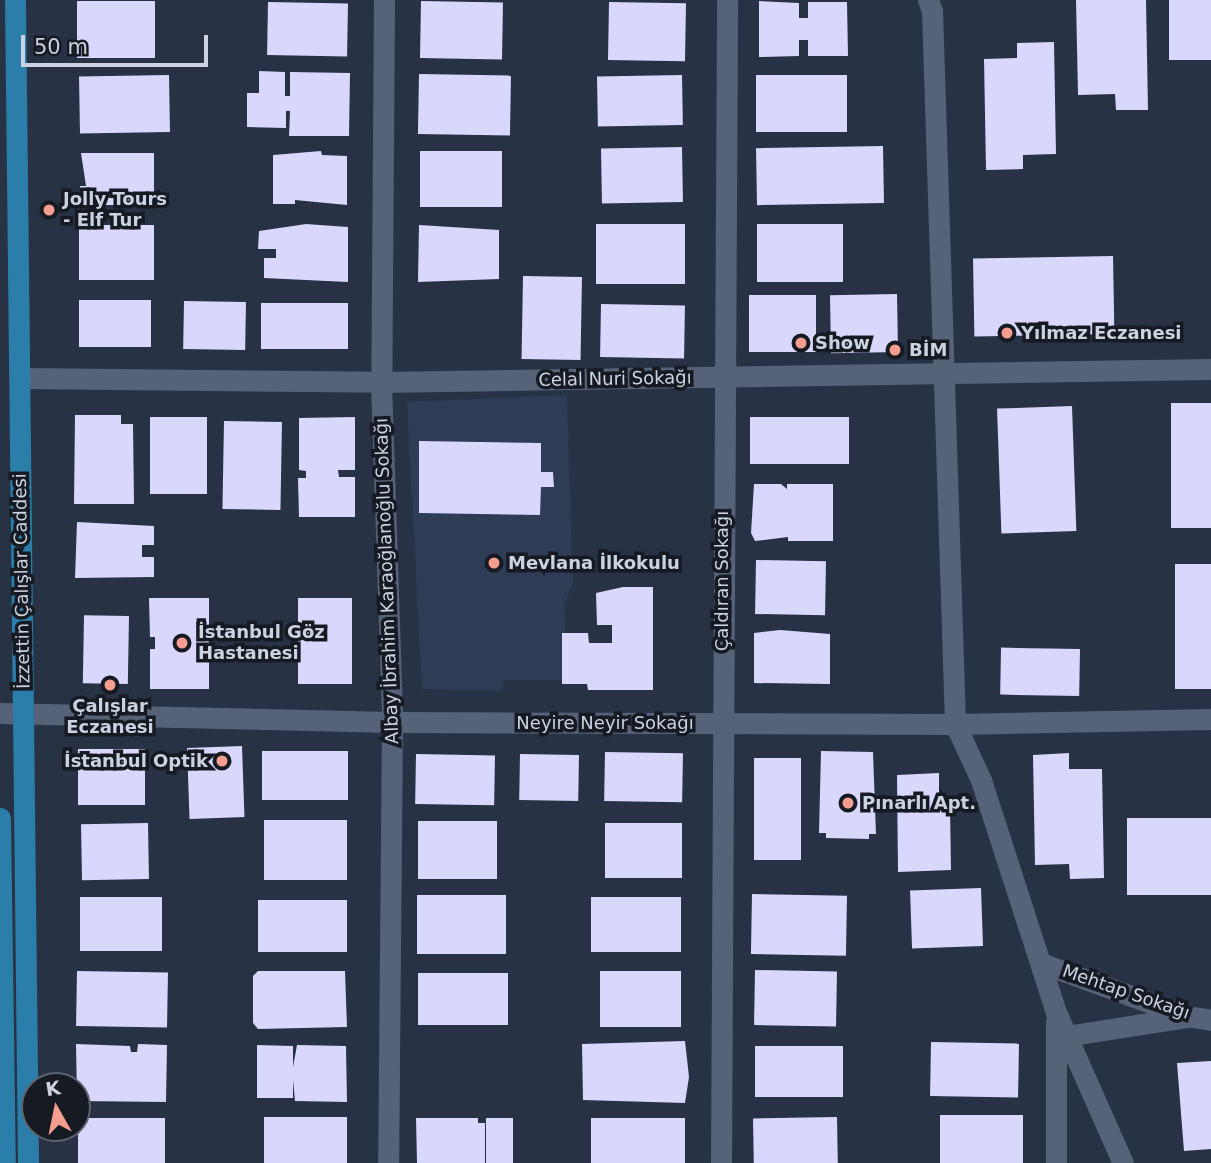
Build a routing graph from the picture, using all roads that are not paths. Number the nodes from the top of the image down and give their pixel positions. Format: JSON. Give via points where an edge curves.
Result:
{"nodes":[{"id":1,"x":15,"y":0,"type":"edge"},
{"id":2,"x":384,"y":0,"type":"edge"},
{"id":3,"x":727,"y":0,"type":"edge"},
{"id":4,"x":928,"y":0,"type":"edge"},
{"id":5,"x":1211,"y":369,"type":"edge"},
{"id":6,"x":944,"y":375,"type":"junction"},
{"id":7,"x":20,"y":378,"type":"junction"},
{"id":8,"x":722,"y":378,"type":"junction"},
{"id":9,"x":381,"y":382,"type":"junction"},
{"id":10,"x":0,"y":713,"type":"edge"},
{"id":11,"x":24,"y":714,"type":"junction"},
{"id":12,"x":1211,"y":719,"type":"edge"},
{"id":13,"x":392,"y":722,"type":"junction"},
{"id":14,"x":722,"y":723,"type":"junction"},
{"id":15,"x":955,"y":724,"type":"junction"},
{"id":16,"x":0,"y":818,"type":"edge"},
{"id":17,"x":1041,"y":963,"type":"junction"},
{"id":18,"x":1056,"y":1012,"type":"junction"},
{"id":19,"x":1201,"y":1018,"type":"edge"},
{"id":20,"x":1066,"y":1036,"type":"junction"},
{"id":21,"x":28,"y":1072,"type":"edge"},
{"id":22,"x":2,"y":1092,"type":"edge"},
{"id":23,"x":21,"y":1093,"type":"edge"},
{"id":24,"x":28,"y":1142,"type":"edge"},
{"id":25,"x":5,"y":1163,"type":"edge"},
{"id":26,"x":28,"y":1163,"type":"edge"},
{"id":27,"x":388,"y":1163,"type":"edge"},
{"id":28,"x":721,"y":1163,"type":"edge"},
{"id":29,"x":1056,"y":1163,"type":"edge"},
{"id":30,"x":1123,"y":1163,"type":"edge"}],
"edges":[{"from":1,"to":7,"type":"main road","name":"İzzettin Çalışlar Caddesi"},
{"from":2,"to":9,"type":"street","name":"Albay İbrahim Karaoğlanoğlu Sokağı"},
{"from":3,"to":8,"type":"street","name":"Çaldıran Sokağı"},
{"from":4,"to":6,"type":"street","via":[[932,11]]},
{"from":5,"to":6,"type":"street","name":"Celal Nuri Sokağı"},
{"from":6,"to":8,"type":"street","name":"Celal Nuri Sokağı"},
{"from":6,"to":15,"type":"street"},
{"from":7,"to":9,"type":"street","name":"Celal Nuri Sokağı"},
{"from":7,"to":11,"type":"main road","name":"İzzettin Çalışlar Caddesi"},
{"from":8,"to":9,"type":"street","name":"Celal Nuri Sokağı"},
{"from":8,"to":14,"type":"street","name":"Çaldıran Sokağı"},
{"from":9,"to":13,"type":"street","name":"Albay İbrahim Karaoğlanoğlu Sokağı"},
{"from":10,"to":11,"type":"street","name":"Neyire Neyir Sokağı"},
{"from":11,"to":13,"type":"street","name":"Neyire Neyir Sokağı"},
{"from":11,"to":21,"type":"main road","name":"İzzettin Çalışlar Caddesi"},
{"from":12,"to":15,"type":"street","name":"Neyire Neyir Sokağı"},
{"from":13,"to":14,"type":"street","name":"Neyire Neyir Sokağı"},
{"from":13,"to":27,"type":"street","name":"Albay İbrahim Karaoğlanoğlu Sokağı"},
{"from":14,"to":15,"type":"street","name":"Neyire Neyir Sokağı"},
{"from":14,"to":28,"type":"street","name":"Çaldıran Sokağı"},
{"from":15,"to":17,"type":"street","via":[[981,780]]},
{"from":16,"to":22,"type":"main road"},
{"from":17,"to":18,"type":"street"},
{"from":17,"to":19,"type":"street","name":"Mehtap Sokağı"},
{"from":18,"to":20,"type":"street"},
{"from":18,"to":29,"type":"street"},
{"from":19,"to":20,"type":"street"},
{"from":20,"to":30,"type":"street"},
{"from":22,"to":23,"type":"street"},
{"from":22,"to":25,"type":"main road"},
{"from":24,"to":26,"type":"main road","name":"İzzettin Çalışlar Caddesi"}]}
